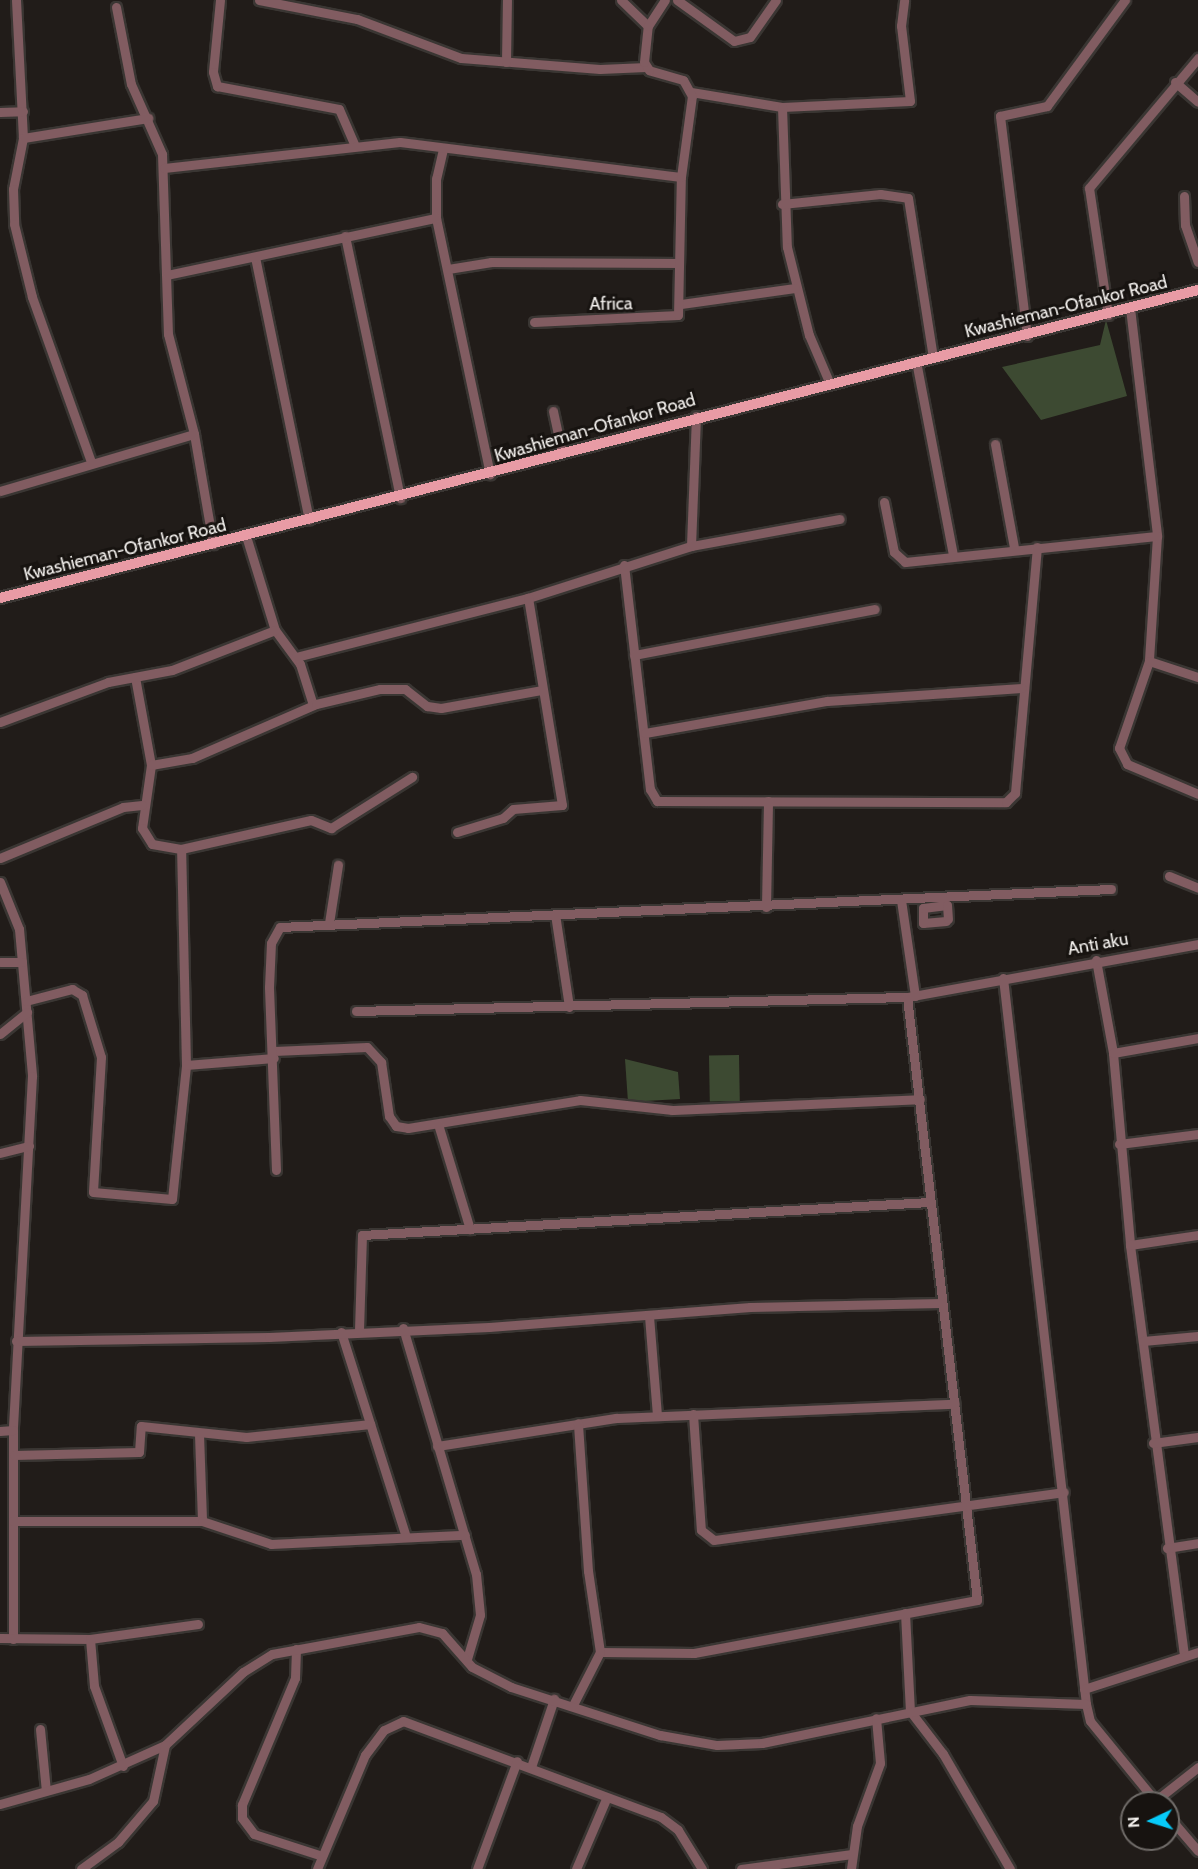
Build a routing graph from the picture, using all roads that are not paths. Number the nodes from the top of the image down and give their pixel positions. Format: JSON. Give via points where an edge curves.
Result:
{"nodes":[{"id":1,"x":16,"y":0,"type":"edge"},
{"id":2,"x":220,"y":0,"type":"edge"},
{"id":3,"x":259,"y":0,"type":"edge"},
{"id":4,"x":507,"y":0,"type":"edge"},
{"id":5,"x":621,"y":0,"type":"edge"},
{"id":6,"x":665,"y":0,"type":"edge"},
{"id":7,"x":677,"y":0,"type":"edge"},
{"id":8,"x":776,"y":0,"type":"edge"},
{"id":9,"x":904,"y":0,"type":"edge"},
{"id":10,"x":1125,"y":0,"type":"edge"},
{"id":11,"x":116,"y":7,"type":"dead end"},
{"id":12,"x":648,"y":26,"type":"junction"},
{"id":13,"x":1198,"y":58,"type":"edge"},
{"id":14,"x":506,"y":63,"type":"junction"},
{"id":15,"x":646,"y":68,"type":"junction"},
{"id":16,"x":1175,"y":82,"type":"junction"},
{"id":17,"x":691,"y":92,"type":"junction"},
{"id":18,"x":1198,"y":102,"type":"edge"},
{"id":19,"x":782,"y":107,"type":"junction"},
{"id":20,"x":23,"y":111,"type":"junction"},
{"id":21,"x":0,"y":112,"type":"edge"},
{"id":22,"x":148,"y":118,"type":"junction"},
{"id":23,"x":23,"y":138,"type":"junction"},
{"id":24,"x":355,"y":146,"type":"junction"},
{"id":25,"x":443,"y":149,"type":"junction"},
{"id":26,"x":164,"y":168,"type":"junction"},
{"id":27,"x":681,"y":177,"type":"junction"},
{"id":28,"x":1184,"y":196,"type":"dead end"},
{"id":29,"x":782,"y":204,"type":"junction"},
{"id":30,"x":436,"y":218,"type":"junction"},
{"id":31,"x":345,"y":236,"type":"junction"},
{"id":32,"x":255,"y":256,"type":"junction"},
{"id":33,"x":1198,"y":262,"type":"edge"},
{"id":34,"x":677,"y":263,"type":"junction"},
{"id":35,"x":448,"y":269,"type":"junction"},
{"id":36,"x":167,"y":275,"type":"junction"},
{"id":37,"x":795,"y":288,"type":"junction"},
{"id":38,"x":1198,"y":290,"type":"edge"},
{"id":39,"x":681,"y":304,"type":"junction"},
{"id":40,"x":1130,"y":308,"type":"junction"},
{"id":41,"x":1108,"y":315,"type":"junction"},
{"id":42,"x":534,"y":322,"type":"dead end"},
{"id":43,"x":1027,"y":336,"type":"junction"},
{"id":44,"x":933,"y":357,"type":"junction"},
{"id":45,"x":916,"y":361,"type":"junction"},
{"id":46,"x":830,"y":384,"type":"junction"},
{"id":47,"x":553,"y":411,"type":"dead end"},
{"id":48,"x":696,"y":416,"type":"junction"},
{"id":49,"x":194,"y":434,"type":"junction"},
{"id":50,"x":995,"y":444,"type":"dead end"},
{"id":51,"x":562,"y":453,"type":"junction"},
{"id":52,"x":91,"y":462,"type":"junction"},
{"id":53,"x":490,"y":474,"type":"junction"},
{"id":54,"x":1,"y":488,"type":"edge"},
{"id":55,"x":400,"y":498,"type":"junction"},
{"id":56,"x":884,"y":502,"type":"dead end"},
{"id":57,"x":840,"y":519,"type":"dead end"},
{"id":58,"x":309,"y":520,"type":"junction"},
{"id":59,"x":246,"y":536,"type":"junction"},
{"id":60,"x":1157,"y":536,"type":"junction"},
{"id":61,"x":213,"y":544,"type":"junction"},
{"id":62,"x":691,"y":546,"type":"junction"},
{"id":63,"x":1037,"y":547,"type":"junction"},
{"id":64,"x":1014,"y":548,"type":"junction"},
{"id":65,"x":953,"y":555,"type":"junction"},
{"id":66,"x":624,"y":565,"type":"junction"},
{"id":67,"x":0,"y":598,"type":"edge"},
{"id":68,"x":528,"y":598,"type":"junction"},
{"id":69,"x":875,"y":609,"type":"dead end"},
{"id":70,"x":275,"y":630,"type":"junction"},
{"id":71,"x":634,"y":655,"type":"junction"},
{"id":72,"x":296,"y":657,"type":"junction"},
{"id":73,"x":1149,"y":662,"type":"junction"},
{"id":74,"x":135,"y":677,"type":"junction"},
{"id":75,"x":1198,"y":677,"type":"edge"},
{"id":76,"x":1022,"y":688,"type":"junction"},
{"id":77,"x":542,"y":690,"type":"junction"},
{"id":78,"x":313,"y":705,"type":"junction"},
{"id":79,"x":0,"y":722,"type":"edge"},
{"id":80,"x":645,"y":733,"type":"junction"},
{"id":81,"x":151,"y":765,"type":"junction"},
{"id":82,"x":412,"y":777,"type":"dead end"},
{"id":83,"x":1198,"y":794,"type":"edge"},
{"id":84,"x":768,"y":801,"type":"junction"},
{"id":85,"x":142,"y":805,"type":"junction"},
{"id":86,"x":457,"y":832,"type":"dead end"},
{"id":87,"x":181,"y":849,"type":"junction"},
{"id":88,"x":0,"y":858,"type":"edge"},
{"id":89,"x":338,"y":865,"type":"dead end"},
{"id":90,"x":1169,"y":876,"type":"dead end"},
{"id":91,"x":0,"y":882,"type":"edge"},
{"id":92,"x":1198,"y":888,"type":"edge"},
{"id":93,"x":1111,"y":889,"type":"dead end"},
{"id":94,"x":901,"y":900,"type":"junction"},
{"id":95,"x":766,"y":907,"type":"junction"},
{"id":96,"x":555,"y":914,"type":"junction"},
{"id":97,"x":329,"y":923,"type":"junction"},
{"id":98,"x":1198,"y":944,"type":"edge"},
{"id":99,"x":1096,"y":960,"type":"junction"},
{"id":100,"x":0,"y":962,"type":"edge"},
{"id":101,"x":22,"y":962,"type":"junction"},
{"id":102,"x":1003,"y":978,"type":"junction"},
{"id":103,"x":911,"y":996,"type":"junction"},
{"id":104,"x":26,"y":1001,"type":"junction"},
{"id":105,"x":569,"y":1007,"type":"junction"},
{"id":106,"x":356,"y":1011,"type":"dead end"},
{"id":107,"x":27,"y":1012,"type":"junction"},
{"id":108,"x":0,"y":1034,"type":"edge"},
{"id":109,"x":1198,"y":1038,"type":"edge"},
{"id":110,"x":1113,"y":1053,"type":"junction"},
{"id":111,"x":274,"y":1055,"type":"junction"},
{"id":112,"x":186,"y":1065,"type":"junction"},
{"id":113,"x":920,"y":1099,"type":"junction"},
{"id":114,"x":438,"y":1124,"type":"junction"},
{"id":115,"x":1198,"y":1134,"type":"edge"},
{"id":116,"x":1119,"y":1144,"type":"junction"},
{"id":117,"x":29,"y":1146,"type":"junction"},
{"id":118,"x":0,"y":1153,"type":"edge"},
{"id":119,"x":276,"y":1170,"type":"dead end"},
{"id":120,"x":930,"y":1202,"type":"junction"},
{"id":121,"x":470,"y":1229,"type":"junction"},
{"id":122,"x":1198,"y":1235,"type":"edge"},
{"id":123,"x":1130,"y":1245,"type":"junction"},
{"id":124,"x":941,"y":1303,"type":"junction"},
{"id":125,"x":649,"y":1316,"type":"junction"},
{"id":126,"x":403,"y":1328,"type":"junction"},
{"id":127,"x":359,"y":1330,"type":"junction"},
{"id":128,"x":341,"y":1332,"type":"junction"},
{"id":129,"x":1198,"y":1335,"type":"edge"},
{"id":130,"x":16,"y":1341,"type":"junction"},
{"id":131,"x":1143,"y":1341,"type":"junction"},
{"id":132,"x":955,"y":1404,"type":"junction"},
{"id":133,"x":693,"y":1414,"type":"junction"},
{"id":134,"x":657,"y":1416,"type":"junction"},
{"id":135,"x":578,"y":1423,"type":"junction"},
{"id":136,"x":370,"y":1424,"type":"junction"},
{"id":137,"x":13,"y":1430,"type":"junction"},
{"id":138,"x":0,"y":1431,"type":"edge"},
{"id":139,"x":199,"y":1434,"type":"junction"},
{"id":140,"x":1198,"y":1437,"type":"edge"},
{"id":141,"x":1153,"y":1443,"type":"junction"},
{"id":142,"x":437,"y":1446,"type":"junction"},
{"id":143,"x":14,"y":1455,"type":"junction"},
{"id":144,"x":1064,"y":1492,"type":"junction"},
{"id":145,"x":968,"y":1505,"type":"junction"},
{"id":146,"x":13,"y":1521,"type":"junction"},
{"id":147,"x":202,"y":1521,"type":"junction"},
{"id":148,"x":405,"y":1534,"type":"junction"},
{"id":149,"x":465,"y":1535,"type":"junction"},
{"id":150,"x":1198,"y":1543,"type":"edge"},
{"id":151,"x":1167,"y":1548,"type":"junction"},
{"id":152,"x":905,"y":1613,"type":"junction"},
{"id":153,"x":198,"y":1624,"type":"dead end"},
{"id":154,"x":0,"y":1638,"type":"edge"},
{"id":155,"x":13,"y":1638,"type":"junction"},
{"id":156,"x":90,"y":1639,"type":"junction"},
{"id":157,"x":296,"y":1649,"type":"junction"},
{"id":158,"x":600,"y":1652,"type":"junction"},
{"id":159,"x":1198,"y":1652,"type":"edge"},
{"id":160,"x":1184,"y":1655,"type":"junction"},
{"id":161,"x":467,"y":1659,"type":"junction"},
{"id":162,"x":1084,"y":1689,"type":"junction"},
{"id":163,"x":554,"y":1699,"type":"junction"},
{"id":164,"x":574,"y":1703,"type":"junction"},
{"id":165,"x":1086,"y":1704,"type":"junction"},
{"id":166,"x":910,"y":1711,"type":"junction"},
{"id":167,"x":876,"y":1718,"type":"junction"},
{"id":168,"x":40,"y":1729,"type":"dead end"},
{"id":169,"x":165,"y":1745,"type":"junction"},
{"id":170,"x":517,"y":1761,"type":"junction"},
{"id":171,"x":123,"y":1766,"type":"junction"},
{"id":172,"x":531,"y":1767,"type":"junction"},
{"id":173,"x":1198,"y":1767,"type":"edge"},
{"id":174,"x":46,"y":1791,"type":"junction"},
{"id":175,"x":1147,"y":1791,"type":"edge"},
{"id":176,"x":1169,"y":1791,"type":"edge"},
{"id":177,"x":606,"y":1799,"type":"junction"},
{"id":178,"x":0,"y":1804,"type":"edge"},
{"id":179,"x":1180,"y":1830,"type":"edge"},
{"id":180,"x":1198,"y":1851,"type":"edge"},
{"id":181,"x":852,"y":1854,"type":"junction"},
{"id":182,"x":322,"y":1856,"type":"junction"},
{"id":183,"x":86,"y":1867,"type":"edge"},
{"id":184,"x":101,"y":1869,"type":"edge"},
{"id":185,"x":317,"y":1869,"type":"edge"},
{"id":186,"x":477,"y":1869,"type":"edge"},
{"id":187,"x":576,"y":1869,"type":"edge"},
{"id":188,"x":702,"y":1869,"type":"edge"},
{"id":189,"x":741,"y":1869,"type":"edge"},
{"id":190,"x":851,"y":1869,"type":"edge"},
{"id":191,"x":1010,"y":1869,"type":"edge"}],
"edges":[{"from":1,"to":20,"type":"street"},
{"from":2,"to":24,"type":"street","via":[[213,72],[217,86],[339,110]]},
{"from":3,"to":14,"type":"street","via":[[357,20],[443,54]]},
{"from":4,"to":14,"type":"street"},
{"from":5,"to":12,"type":"street"},
{"from":6,"to":12,"type":"street"},
{"from":7,"to":8,"type":"street","via":[[734,41],[750,37]]},
{"from":9,"to":19,"type":"street","via":[[901,27],[910,101]]},
{"from":10,"to":43,"type":"street","via":[[1047,106],[1000,116]]},
{"from":11,"to":22,"type":"street","via":[[123,57]]},
{"from":12,"to":15,"type":"street"},
{"from":13,"to":16,"type":"street"},
{"from":14,"to":15,"type":"street"},
{"from":15,"to":17,"type":"street","via":[[683,80]]},
{"from":16,"to":18,"type":"street"},
{"from":16,"to":41,"type":"street","via":[[1089,188]]},
{"from":17,"to":19,"type":"street"},
{"from":17,"to":27,"type":"street"},
{"from":19,"to":29,"type":"street"},
{"from":20,"to":21,"type":"street"},
{"from":20,"to":23,"type":"street"},
{"from":22,"to":23,"type":"street"},
{"from":22,"to":26,"type":"street"},
{"from":23,"to":52,"type":"street","via":[[13,196],[20,252]]},
{"from":24,"to":25,"type":"street","via":[[400,142]]},
{"from":24,"to":26,"type":"street"},
{"from":25,"to":27,"type":"street"},
{"from":25,"to":30,"type":"street","via":[[436,179]]},
{"from":26,"to":36,"type":"street"},
{"from":27,"to":34,"type":"street"},
{"from":28,"to":33,"type":"street","via":[[1185,225]]},
{"from":29,"to":37,"type":"street"},
{"from":29,"to":44,"type":"street","via":[[880,194],[908,198]]},
{"from":30,"to":31,"type":"street"},
{"from":30,"to":35,"type":"street"},
{"from":31,"to":32,"type":"street"},
{"from":31,"to":55,"type":"street"},
{"from":32,"to":36,"type":"street"},
{"from":32,"to":58,"type":"street"},
{"from":34,"to":35,"type":"street","via":[[490,262]]},
{"from":34,"to":39,"type":"street"},
{"from":35,"to":53,"type":"street"},
{"from":36,"to":49,"type":"street","via":[[168,334]]},
{"from":37,"to":39,"type":"street"},
{"from":37,"to":46,"type":"street"},
{"from":38,"to":40,"type":"main road","name":"Kwashieman-Ofankor Road"},
{"from":39,"to":42,"type":"street","name":"Africa","via":[[678,315],[667,319]]},
{"from":40,"to":41,"type":"main road","name":"Kwashieman-Ofankor Road"},
{"from":40,"to":60,"type":"street"},
{"from":41,"to":43,"type":"main road","name":"Kwashieman-Ofankor Road"},
{"from":43,"to":44,"type":"main road","name":"Kwashieman-Ofankor Road"},
{"from":44,"to":45,"type":"main road","name":"Kwashieman-Ofankor Road"},
{"from":45,"to":46,"type":"main road","name":"Kwashieman-Ofankor Road"},
{"from":45,"to":65,"type":"street"},
{"from":46,"to":48,"type":"main road","name":"Kwashieman-Ofankor Road"},
{"from":47,"to":51,"type":"street"},
{"from":48,"to":51,"type":"main road","name":"Kwashieman-Ofankor Road"},
{"from":48,"to":62,"type":"street"},
{"from":49,"to":52,"type":"street"},
{"from":49,"to":61,"type":"street"},
{"from":50,"to":64,"type":"street"},
{"from":51,"to":53,"type":"main road","name":"Kwashieman-Ofankor Road"},
{"from":52,"to":54,"type":"street"},
{"from":53,"to":55,"type":"main road","name":"Kwashieman-Ofankor Road"},
{"from":55,"to":58,"type":"main road","name":"Kwashieman-Ofankor Road"},
{"from":56,"to":65,"type":"street","via":[[898,558],[905,562]]},
{"from":57,"to":62,"type":"street"},
{"from":58,"to":59,"type":"main road","name":"Kwashieman-Ofankor Road"},
{"from":59,"to":61,"type":"main road","name":"Kwashieman-Ofankor Road"},
{"from":59,"to":70,"type":"street"},
{"from":60,"to":63,"type":"street"},
{"from":60,"to":73,"type":"street"},
{"from":61,"to":67,"type":"main road","name":"Kwashieman-Ofankor Road"},
{"from":62,"to":66,"type":"street"},
{"from":63,"to":64,"type":"street"},
{"from":63,"to":76,"type":"street"},
{"from":64,"to":65,"type":"street"},
{"from":66,"to":68,"type":"street"},
{"from":66,"to":71,"type":"street"},
{"from":68,"to":72,"type":"street"},
{"from":68,"to":77,"type":"street"},
{"from":69,"to":71,"type":"street"},
{"from":70,"to":72,"type":"street"},
{"from":70,"to":74,"type":"street","via":[[172,670]]},
{"from":71,"to":80,"type":"street"},
{"from":72,"to":78,"type":"street"},
{"from":73,"to":75,"type":"street"},
{"from":73,"to":83,"type":"street","via":[[1119,748],[1121,758]]},
{"from":74,"to":79,"type":"street","via":[[86,688]]},
{"from":74,"to":81,"type":"street"},
{"from":76,"to":80,"type":"street","via":[[839,699]]},
{"from":76,"to":84,"type":"street","via":[[1015,793],[1009,802]]},
{"from":77,"to":78,"type":"street","via":[[441,708],[427,706],[405,689],[389,688]]},
{"from":77,"to":86,"type":"street","via":[[562,805],[513,809],[503,818]]},
{"from":78,"to":81,"type":"street","via":[[224,748]]},
{"from":80,"to":84,"type":"street","via":[[650,789],[657,801]]},
{"from":81,"to":85,"type":"street"},
{"from":82,"to":87,"type":"street","via":[[331,828],[311,819]]},
{"from":84,"to":95,"type":"street"},
{"from":85,"to":87,"type":"street","via":[[147,842]]},
{"from":85,"to":88,"type":"street","via":[[113,810]]},
{"from":87,"to":112,"type":"street"},
{"from":89,"to":97,"type":"street"},
{"from":90,"to":92,"type":"street"},
{"from":91,"to":101,"type":"street","via":[[16,916]]},
{"from":93,"to":94,"type":"street"},
{"from":94,"to":95,"type":"street"},
{"from":94,"to":103,"type":"street"},
{"from":95,"to":96,"type":"street"},
{"from":96,"to":97,"type":"street"},
{"from":96,"to":105,"type":"street"},
{"from":97,"to":111,"type":"street","via":[[280,927],[273,935],[269,987]]},
{"from":98,"to":99,"type":"street","name":"Anti aku"},
{"from":99,"to":102,"type":"street","name":"Anti aku"},
{"from":99,"to":110,"type":"street"},
{"from":100,"to":101,"type":"street"},
{"from":101,"to":104,"type":"street"},
{"from":102,"to":103,"type":"street","name":"Anti aku"},
{"from":102,"to":144,"type":"street"},
{"from":103,"to":105,"type":"street","name":"Anti aku"},
{"from":103,"to":113,"type":"street"},
{"from":104,"to":107,"type":"street"},
{"from":104,"to":112,"type":"street","via":[[72,989],[82,995],[100,1057],[91,1184],[95,1194],[166,1200],[175,1193]]},
{"from":105,"to":106,"type":"street","name":"Anti aku"},
{"from":107,"to":108,"type":"street"},
{"from":107,"to":117,"type":"street","via":[[32,1076]]},
{"from":109,"to":110,"type":"street"},
{"from":110,"to":116,"type":"street"},
{"from":111,"to":112,"type":"street"},
{"from":111,"to":114,"type":"street","via":[[367,1047],[381,1062],[388,1116],[396,1126]]},
{"from":111,"to":119,"type":"street"},
{"from":113,"to":114,"type":"street","via":[[672,1110],[573,1101]]},
{"from":113,"to":120,"type":"street"},
{"from":114,"to":121,"type":"street"},
{"from":115,"to":116,"type":"street"},
{"from":116,"to":123,"type":"street"},
{"from":117,"to":118,"type":"street"},
{"from":117,"to":130,"type":"street"},
{"from":120,"to":121,"type":"street"},
{"from":120,"to":124,"type":"street"},
{"from":121,"to":127,"type":"street","via":[[362,1235]]},
{"from":122,"to":123,"type":"street"},
{"from":123,"to":131,"type":"street"},
{"from":124,"to":125,"type":"street","via":[[750,1307]]},
{"from":124,"to":132,"type":"street"},
{"from":125,"to":126,"type":"street"},
{"from":125,"to":134,"type":"street"},
{"from":126,"to":127,"type":"street"},
{"from":126,"to":142,"type":"street"},
{"from":127,"to":128,"type":"street"},
{"from":128,"to":130,"type":"street"},
{"from":128,"to":136,"type":"street"},
{"from":129,"to":131,"type":"street"},
{"from":130,"to":137,"type":"street"},
{"from":131,"to":141,"type":"street"},
{"from":132,"to":133,"type":"street"},
{"from":132,"to":145,"type":"street"},
{"from":133,"to":134,"type":"street"},
{"from":133,"to":145,"type":"street","via":[[701,1530],[706,1538]]},
{"from":134,"to":135,"type":"street"},
{"from":135,"to":142,"type":"street"},
{"from":135,"to":158,"type":"street","via":[[588,1571]]},
{"from":136,"to":139,"type":"street","via":[[246,1437]]},
{"from":136,"to":148,"type":"street"},
{"from":137,"to":138,"type":"street"},
{"from":137,"to":143,"type":"street"},
{"from":139,"to":143,"type":"street","via":[[141,1426],[139,1452]]},
{"from":139,"to":147,"type":"street"},
{"from":140,"to":141,"type":"street"},
{"from":141,"to":151,"type":"street"},
{"from":142,"to":149,"type":"street"},
{"from":143,"to":146,"type":"street"},
{"from":144,"to":145,"type":"street"},
{"from":144,"to":162,"type":"street"},
{"from":145,"to":152,"type":"street","via":[[976,1600]]},
{"from":146,"to":147,"type":"street"},
{"from":146,"to":155,"type":"street"},
{"from":147,"to":148,"type":"street","via":[[271,1544]]},
{"from":148,"to":149,"type":"street","via":[[419,1541]]},
{"from":149,"to":161,"type":"street","via":[[480,1601]]},
{"from":150,"to":151,"type":"street"},
{"from":151,"to":160,"type":"street"},
{"from":152,"to":158,"type":"street","via":[[694,1653]]},
{"from":152,"to":166,"type":"street"},
{"from":153,"to":156,"type":"street"},
{"from":154,"to":155,"type":"street"},
{"from":155,"to":156,"type":"street"},
{"from":156,"to":171,"type":"street","via":[[94,1686]]},
{"from":157,"to":161,"type":"street","via":[[431,1628]]},
{"from":157,"to":169,"type":"street","via":[[259,1660]]},
{"from":157,"to":182,"type":"street","via":[[295,1678],[242,1805],[242,1818],[254,1834]]},
{"from":158,"to":164,"type":"street"},
{"from":159,"to":160,"type":"street"},
{"from":160,"to":162,"type":"street"},
{"from":161,"to":163,"type":"street","via":[[501,1682]]},
{"from":162,"to":165,"type":"street"},
{"from":163,"to":164,"type":"street"},
{"from":163,"to":172,"type":"street"},
{"from":164,"to":167,"type":"street","via":[[660,1735],[717,1745],[762,1743]]},
{"from":165,"to":166,"type":"street","via":[[1002,1698]]},
{"from":165,"to":175,"type":"street","via":[[1090,1721]]},
{"from":166,"to":167,"type":"street"},
{"from":166,"to":191,"type":"street","via":[[943,1754]]},
{"from":167,"to":181,"type":"street","via":[[880,1763]]},
{"from":168,"to":174,"type":"street"},
{"from":169,"to":171,"type":"street"},
{"from":169,"to":183,"type":"street","via":[[153,1801]]},
{"from":170,"to":172,"type":"street"},
{"from":170,"to":182,"type":"street","via":[[409,1721],[393,1724],[365,1755]]},
{"from":170,"to":186,"type":"street"},
{"from":171,"to":174,"type":"street"},
{"from":172,"to":177,"type":"street"},
{"from":173,"to":176,"type":"street"},
{"from":174,"to":178,"type":"street"},
{"from":177,"to":187,"type":"street"},
{"from":177,"to":188,"type":"street","via":[[670,1822]]},
{"from":179,"to":180,"type":"street"},
{"from":181,"to":189,"type":"street"},
{"from":181,"to":190,"type":"street"},
{"from":182,"to":185,"type":"street"},
{"from":183,"to":184,"type":"street"}]}
